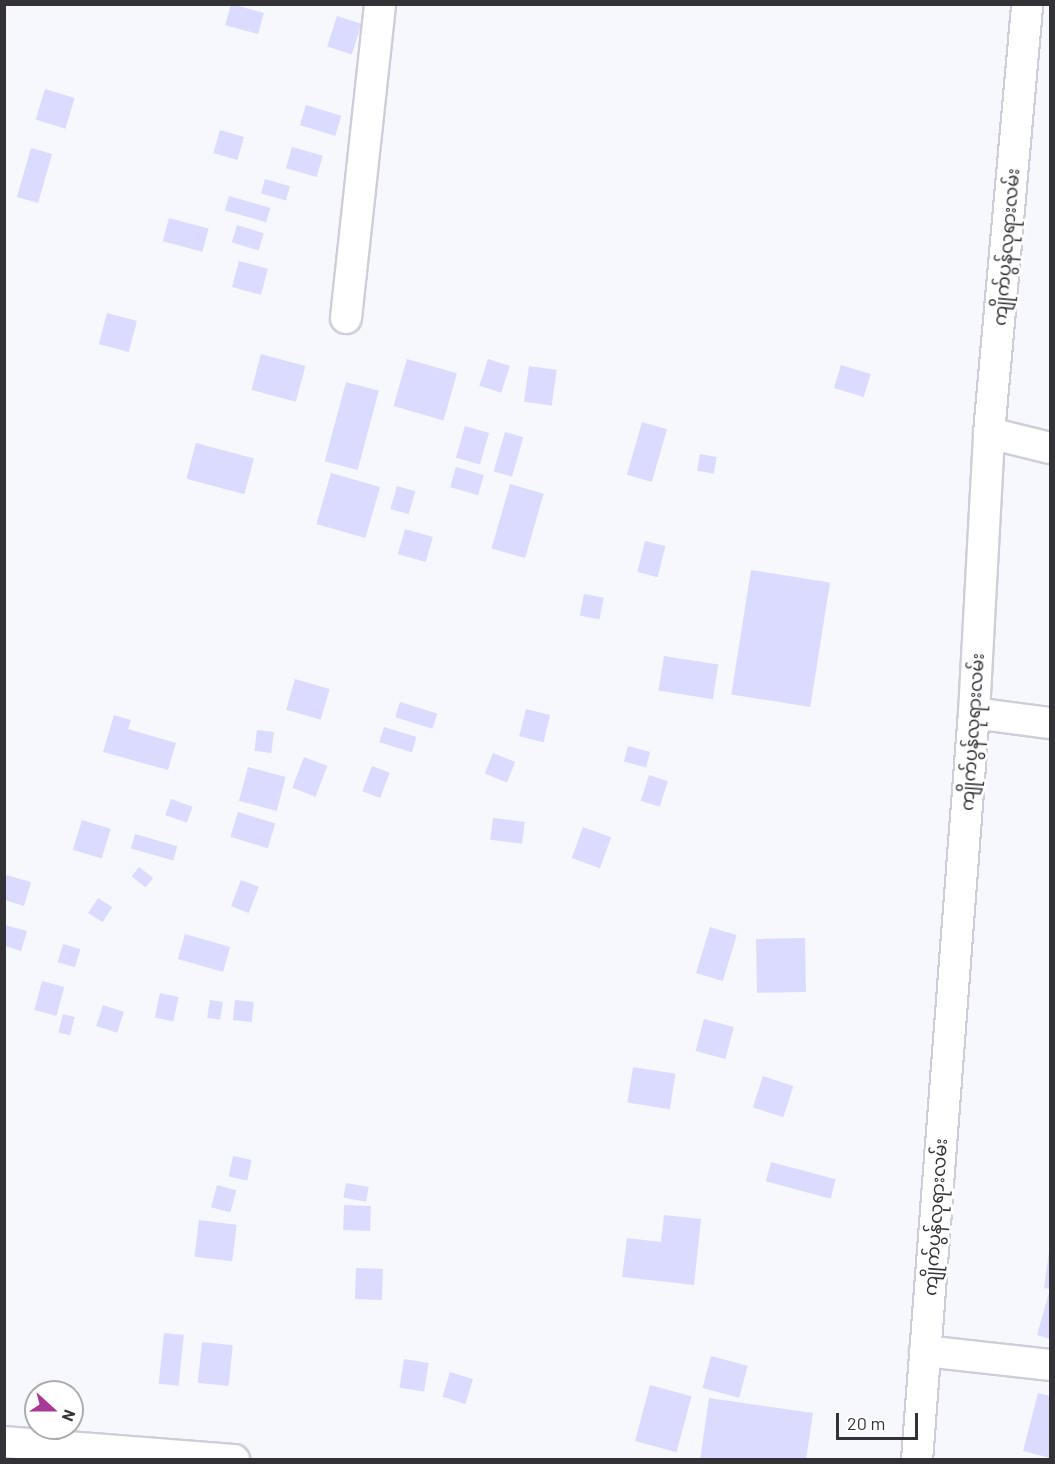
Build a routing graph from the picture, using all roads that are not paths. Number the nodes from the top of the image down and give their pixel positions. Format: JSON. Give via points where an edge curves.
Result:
{"nodes":[{"id":1,"x":380,"y":4,"type":"edge"},
{"id":2,"x":1027,"y":4,"type":"edge"},
{"id":3,"x":346,"y":318,"type":"dead end"},
{"id":4,"x":989,"y":433,"type":"junction"},
{"id":5,"x":1050,"y":448,"type":"edge"},
{"id":6,"x":974,"y":713,"type":"junction"},
{"id":7,"x":1050,"y":723,"type":"edge"},
{"id":8,"x":925,"y":1351,"type":"junction"},
{"id":9,"x":1050,"y":1365,"type":"edge"},
{"id":10,"x":4,"y":1442,"type":"edge"},
{"id":11,"x":234,"y":1460,"type":"edge"},
{"id":12,"x":917,"y":1460,"type":"edge"}],
"edges":[{"from":1,"to":3,"type":"street"},
{"from":2,"to":4,"type":"street","name":"ကျိုက်ပွန်လုရားလမ်း"},
{"from":4,"to":5,"type":"street"},
{"from":4,"to":6,"type":"street","name":"ကျိုက်ပွန်လုရားလမ်း"},
{"from":6,"to":7,"type":"street"},
{"from":6,"to":8,"type":"street","name":"ကျိုက်ပွန်လုရားလမ်း"},
{"from":8,"to":9,"type":"street"},
{"from":8,"to":12,"type":"street","name":"ကျိုက်ပွန်လုရားလမ်း"},
{"from":10,"to":11,"type":"street"}]}
